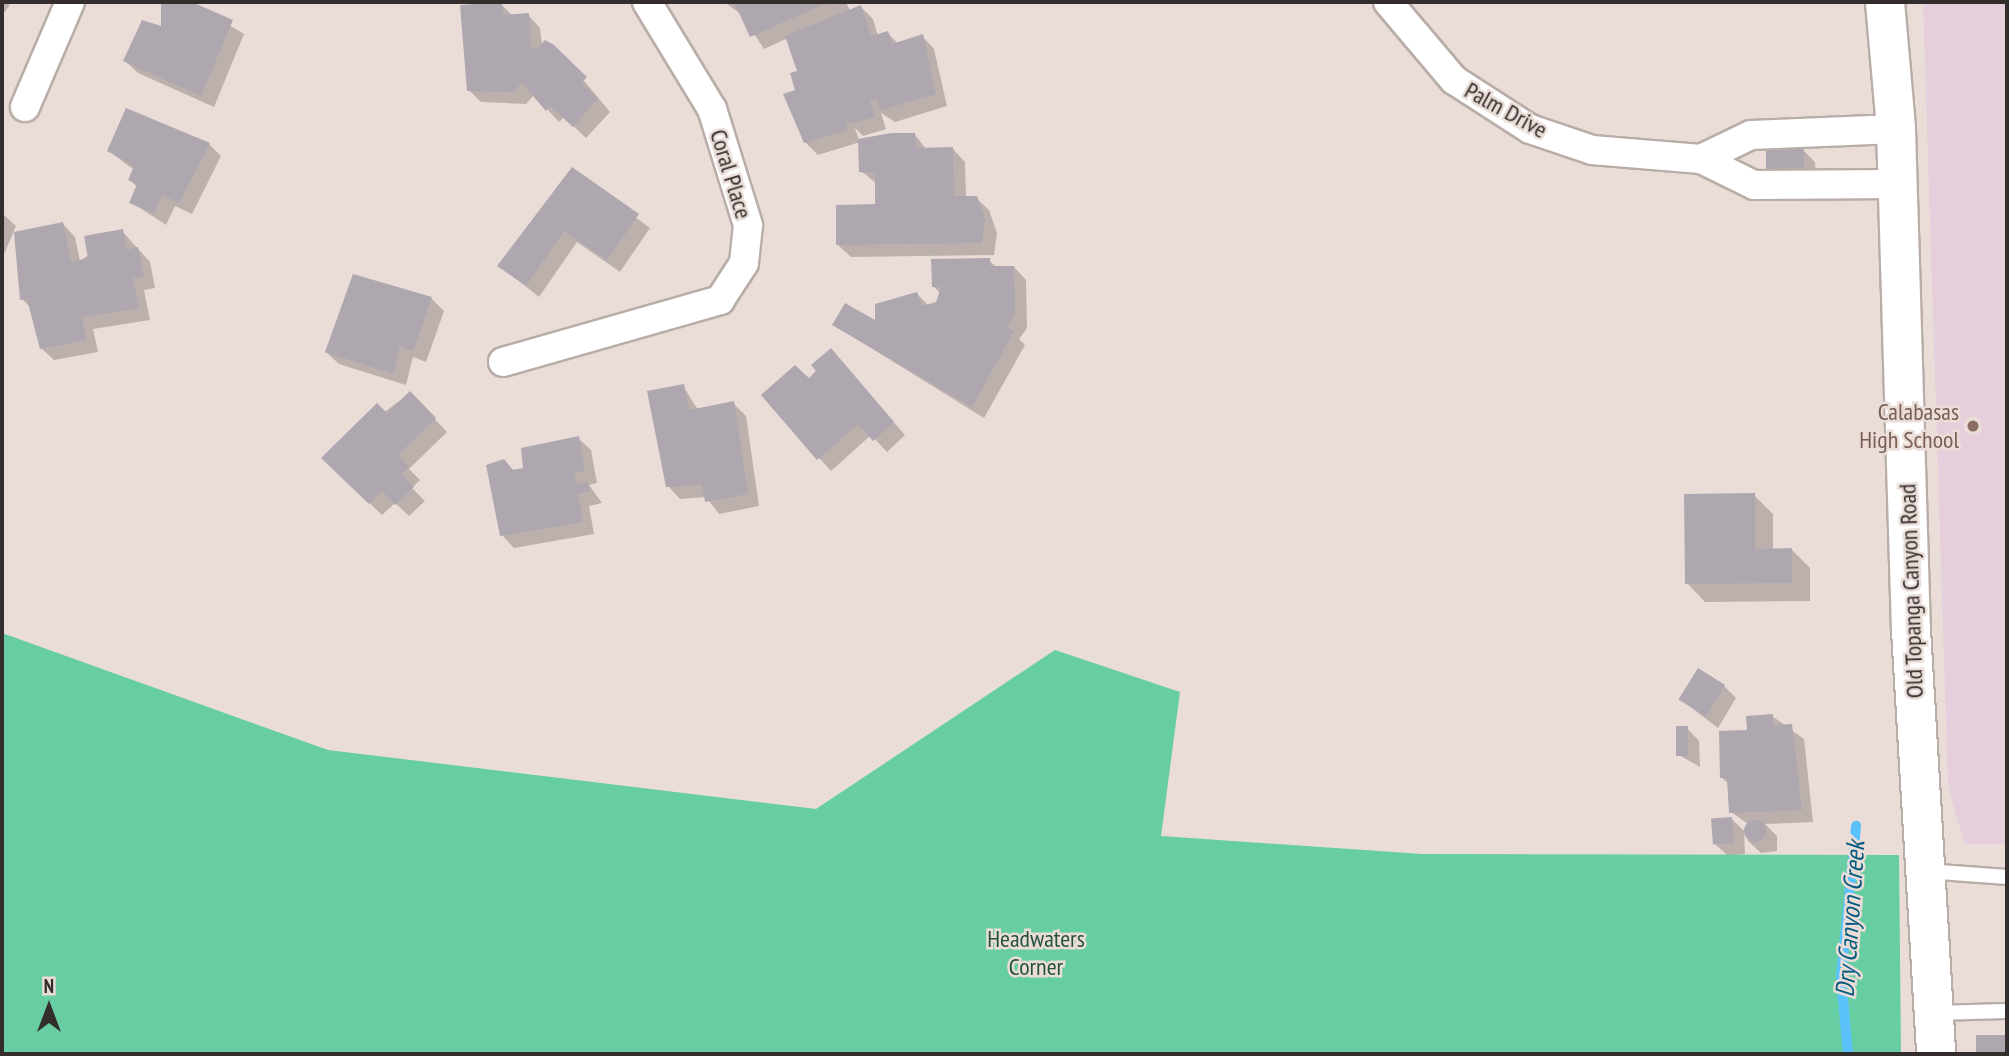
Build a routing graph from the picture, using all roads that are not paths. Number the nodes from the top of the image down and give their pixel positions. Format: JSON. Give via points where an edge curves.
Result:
{"nodes":[{"id":1,"x":70,"y":2,"type":"edge"},
{"id":2,"x":647,"y":2,"type":"edge"},
{"id":3,"x":1388,"y":2,"type":"edge"},
{"id":4,"x":1885,"y":2,"type":"edge"},
{"id":5,"x":26,"y":107,"type":"dead end"},
{"id":6,"x":1896,"y":129,"type":"junction"},
{"id":7,"x":1700,"y":159,"type":"junction"},
{"id":8,"x":1898,"y":184,"type":"junction"},
{"id":9,"x":503,"y":362,"type":"dead end"},
{"id":10,"x":1926,"y":871,"type":"junction"},
{"id":11,"x":2007,"y":877,"type":"edge"},
{"id":12,"x":2007,"y":1011,"type":"edge"},
{"id":13,"x":1935,"y":1013,"type":"junction"},
{"id":14,"x":1936,"y":1054,"type":"edge"}],
"edges":[{"from":1,"to":5,"type":"street"},
{"from":2,"to":9,"type":"street","name":"Coral Place","via":[[712,109],[748,225],[744,263],[720,300]]},
{"from":3,"to":7,"type":"street","name":"Palm Drive","via":[[1454,80],[1530,129],[1592,150]]},
{"from":4,"to":6,"type":"street","name":"Old Topanga Canyon Road"},
{"from":6,"to":7,"type":"street","name":"Palm Drive","via":[[1751,135]]},
{"from":6,"to":8,"type":"street","name":"Old Topanga Canyon Road"},
{"from":7,"to":8,"type":"street","name":"Palm Drive","via":[[1754,186]]},
{"from":8,"to":10,"type":"street","name":"Old Topanga Canyon Road","via":[[1911,630]]},
{"from":10,"to":11,"type":"lane"},
{"from":10,"to":13,"type":"street","name":"Old Topanga Canyon Road"},
{"from":12,"to":13,"type":"lane"},
{"from":13,"to":14,"type":"street","name":"Old Topanga Canyon Road"}]}
